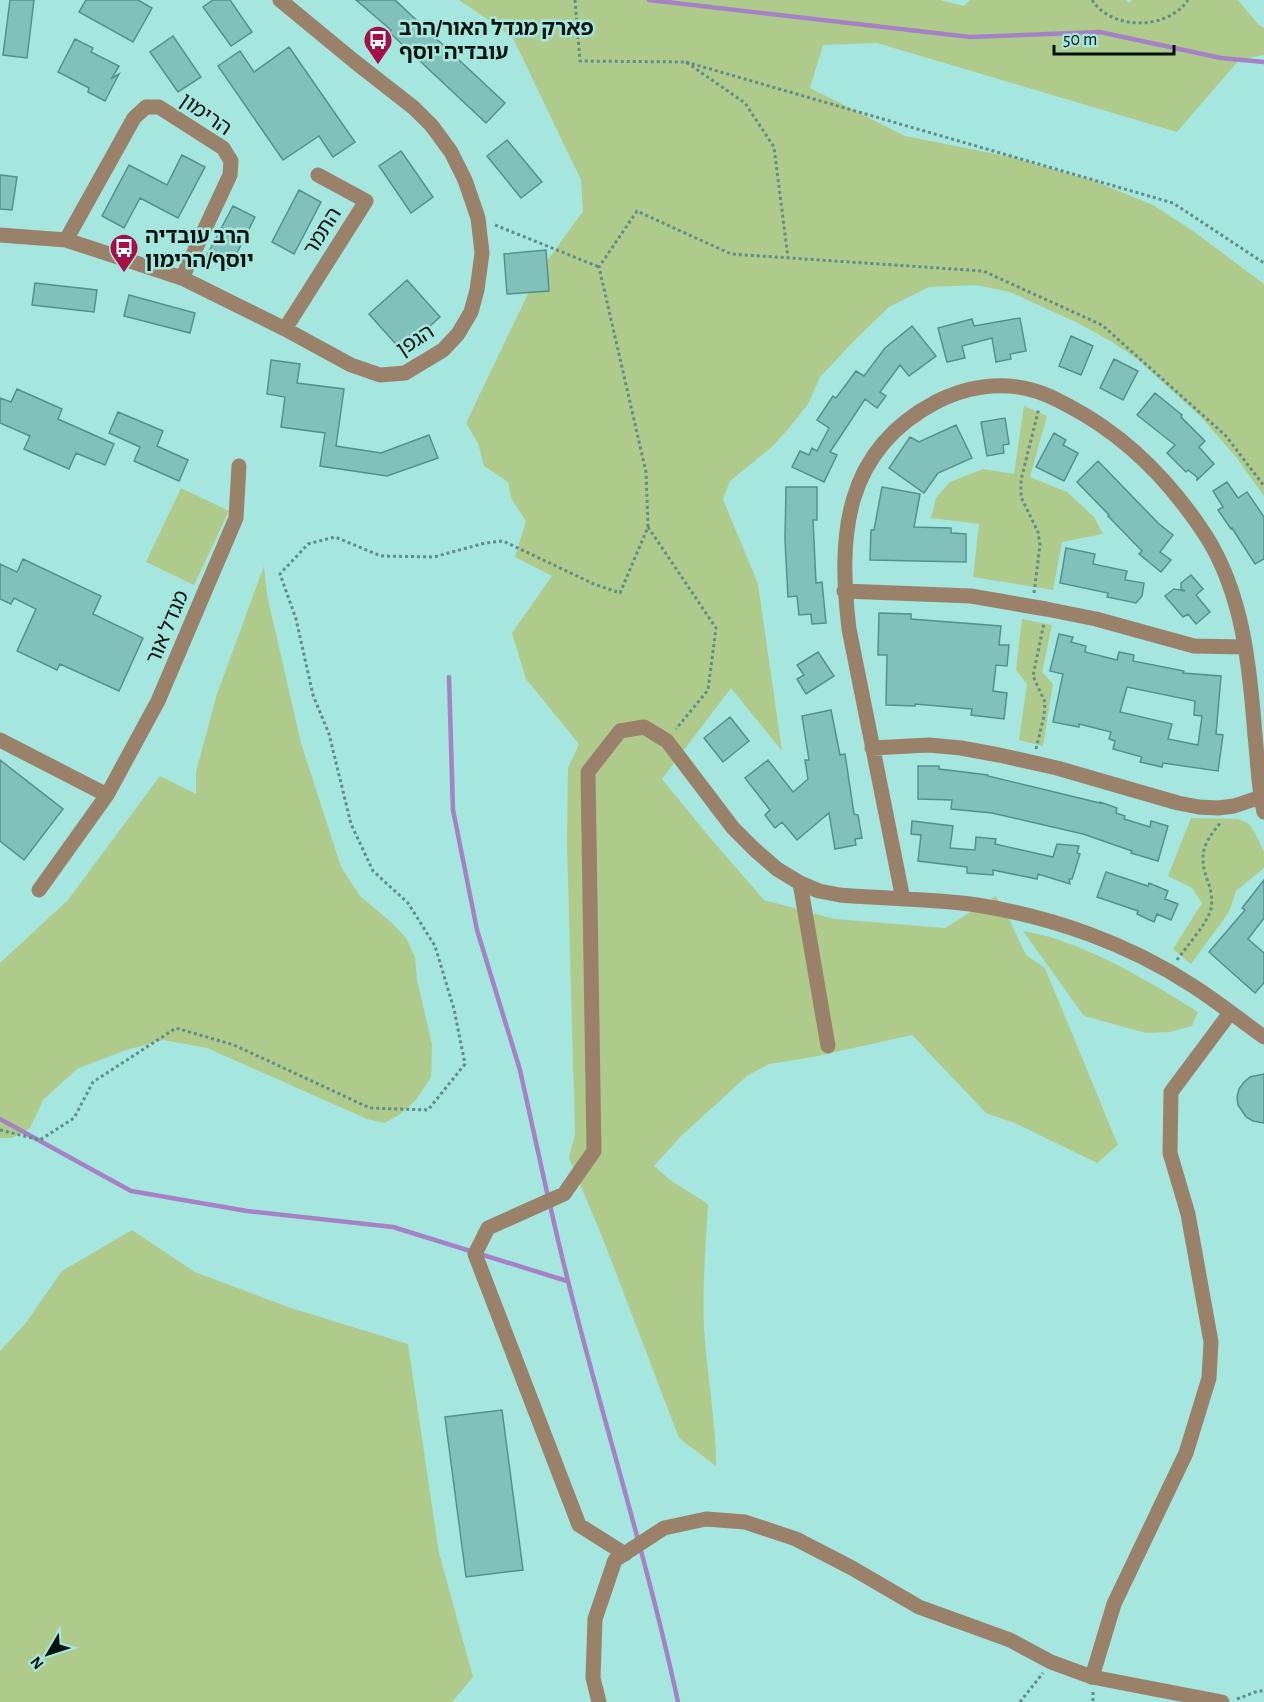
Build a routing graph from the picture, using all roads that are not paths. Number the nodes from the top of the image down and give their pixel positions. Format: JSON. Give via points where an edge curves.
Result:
{"nodes":[{"id":1,"x":280,"y":0,"type":"edge"},
{"id":2,"x":318,"y":175,"type":"dead end"},
{"id":3,"x":0,"y":236,"type":"edge"},
{"id":4,"x":66,"y":240,"type":"junction"},
{"id":5,"x":182,"y":278,"type":"junction"},
{"id":6,"x":285,"y":329,"type":"junction"},
{"id":7,"x":239,"y":466,"type":"dead end"},
{"id":8,"x":844,"y":591,"type":"junction"},
{"id":9,"x":1245,"y":647,"type":"junction"},
{"id":10,"x":0,"y":740,"type":"edge"},
{"id":11,"x":872,"y":748,"type":"junction"},
{"id":12,"x":107,"y":795,"type":"junction"},
{"id":13,"x":1262,"y":805,"type":"edge"},
{"id":14,"x":800,"y":883,"type":"junction"},
{"id":15,"x":39,"y":890,"type":"dead end"},
{"id":16,"x":903,"y":899,"type":"junction"},
{"id":17,"x":1230,"y":1013,"type":"junction"},
{"id":18,"x":1264,"y":1036,"type":"edge"},
{"id":19,"x":828,"y":1046,"type":"dead end"},
{"id":20,"x":625,"y":1554,"type":"junction"},
{"id":21,"x":1092,"y":1677,"type":"junction"},
{"id":22,"x":599,"y":1702,"type":"edge"},
{"id":23,"x":1222,"y":1702,"type":"edge"}],
"edges":[{"from":1,"to":6,"type":"street","name":"הגפן","via":[[432,126],[465,180],[478,218],[482,253],[471,312],[458,334],[443,350],[405,374],[380,375],[351,365]]},
{"from":2,"to":6,"type":"street","name":"התמר","via":[[366,201]]},
{"from":3,"to":4,"type":"street","name":"הגפן"},
{"from":4,"to":5,"type":"street","name":"הגפן"},
{"from":4,"to":5,"type":"street","name":"הרימון","via":[[134,118],[146,107],[159,107],[222,148],[231,161],[230,175]]},
{"from":5,"to":6,"type":"street","name":"הגפן"},
{"from":7,"to":12,"type":"street","name":"מגדל אור","via":[[236,518],[158,701]]},
{"from":8,"to":9,"type":"street","via":[[970,596],[1096,619],[1194,646]]},
{"from":8,"to":9,"type":"street","via":[[845,536],[854,496],[870,460],[888,437],[908,419],[948,396],[988,386],[1009,386],[1034,390],[1086,415],[1138,454],[1166,482],[1206,537],[1222,567]]},
{"from":8,"to":11,"type":"street"},
{"from":9,"to":13,"type":"street"},
{"from":10,"to":12,"type":"street"},
{"from":11,"to":13,"type":"street","via":[[951,747],[1033,763],[1178,804],[1218,808]]},
{"from":11,"to":16,"type":"street"},
{"from":12,"to":15,"type":"street","name":"מגדל אור"},
{"from":14,"to":16,"type":"street","via":[[840,895]]},
{"from":14,"to":19,"type":"street"},
{"from":14,"to":20,"type":"street","via":[[754,849],[733,828],[667,741],[644,727],[620,731],[588,772],[594,1151],[564,1194],[488,1227],[475,1254],[579,1525]]},
{"from":16,"to":17,"type":"street","via":[[975,905],[1087,933],[1169,972]]},
{"from":17,"to":18,"type":"street"},
{"from":17,"to":21,"type":"street","via":[[1172,1092],[1170,1153],[1188,1214],[1211,1342],[1209,1378],[1186,1453],[1114,1604]]},
{"from":20,"to":21,"type":"street","via":[[664,1528],[706,1519],[746,1522],[796,1539],[919,1607],[1010,1640],[1051,1662]]},
{"from":20,"to":22,"type":"street","via":[[615,1560],[595,1619],[593,1678]]},
{"from":21,"to":23,"type":"street"}]}
